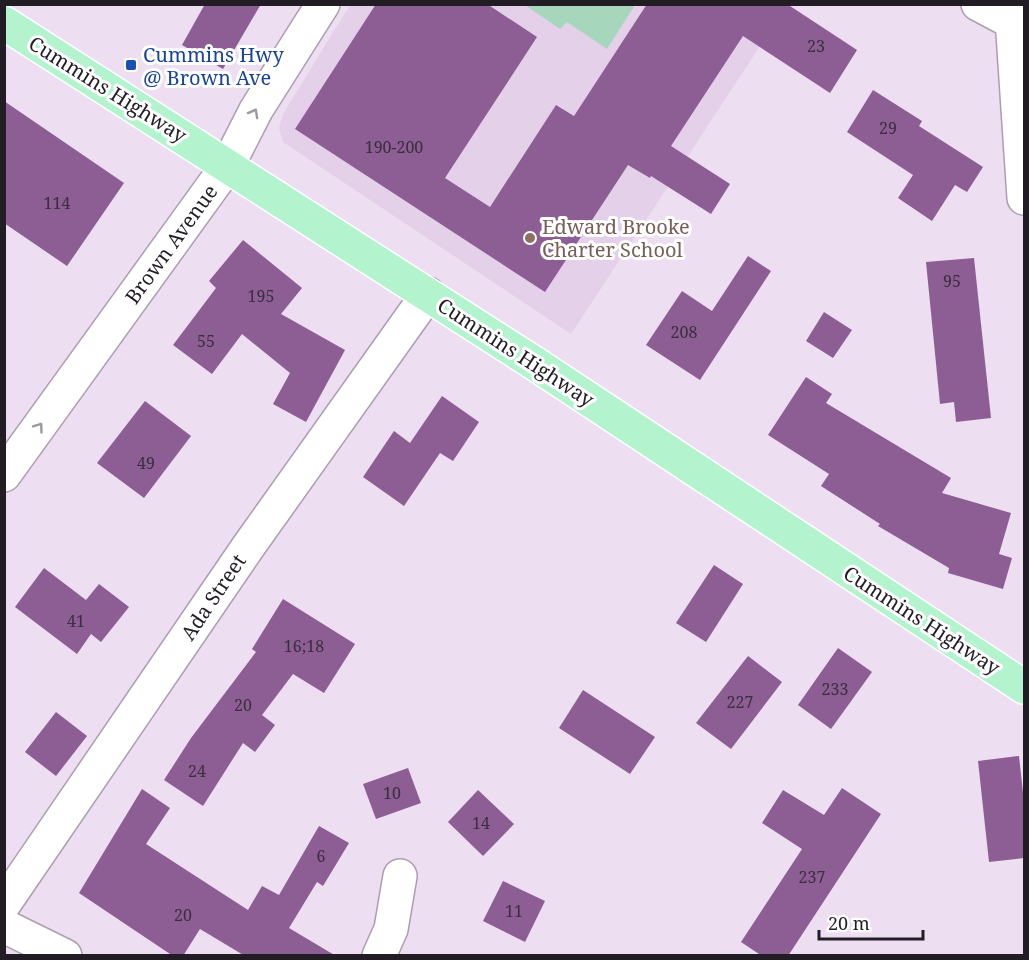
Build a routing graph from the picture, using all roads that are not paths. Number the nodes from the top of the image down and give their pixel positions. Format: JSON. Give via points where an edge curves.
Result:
{"nodes":[{"id":1,"x":323,"y":4,"type":"edge"},
{"id":2,"x":978,"y":4,"type":"edge"},
{"id":3,"x":1012,"y":13,"type":"edge"},
{"id":4,"x":4,"y":23,"type":"edge"},
{"id":5,"x":228,"y":165,"type":"junction"},
{"id":6,"x":1024,"y":198,"type":"edge"},
{"id":7,"x":428,"y":294,"type":"junction"},
{"id":8,"x":4,"y":475,"type":"edge"},
{"id":9,"x":1024,"y":687,"type":"edge"},
{"id":10,"x":400,"y":876,"type":"dead end"},
{"id":11,"x":4,"y":904,"type":"edge"},
{"id":12,"x":4,"y":926,"type":"edge"},
{"id":13,"x":65,"y":956,"type":"edge"},
{"id":14,"x":379,"y":956,"type":"edge"}],
"edges":[{"from":5,"to":1,"type":"street","name":"Brown Avenue","one_way":true,"via":[[256,110]]},
{"from":2,"to":3,"type":"street"},
{"from":3,"to":6,"type":"street"},
{"from":4,"to":5,"type":"main road","name":"Cummins Highway"},
{"from":5,"to":7,"type":"main road","name":"Cummins Highway"},
{"from":8,"to":5,"type":"street","name":"Brown Avenue","one_way":true},
{"from":7,"to":9,"type":"main road","name":"Cummins Highway"},
{"from":7,"to":11,"type":"street","name":"Ada Street","via":[[248,547]]},
{"from":10,"to":14,"type":"street","via":[[391,929]]},
{"from":12,"to":13,"type":"street"}]}
